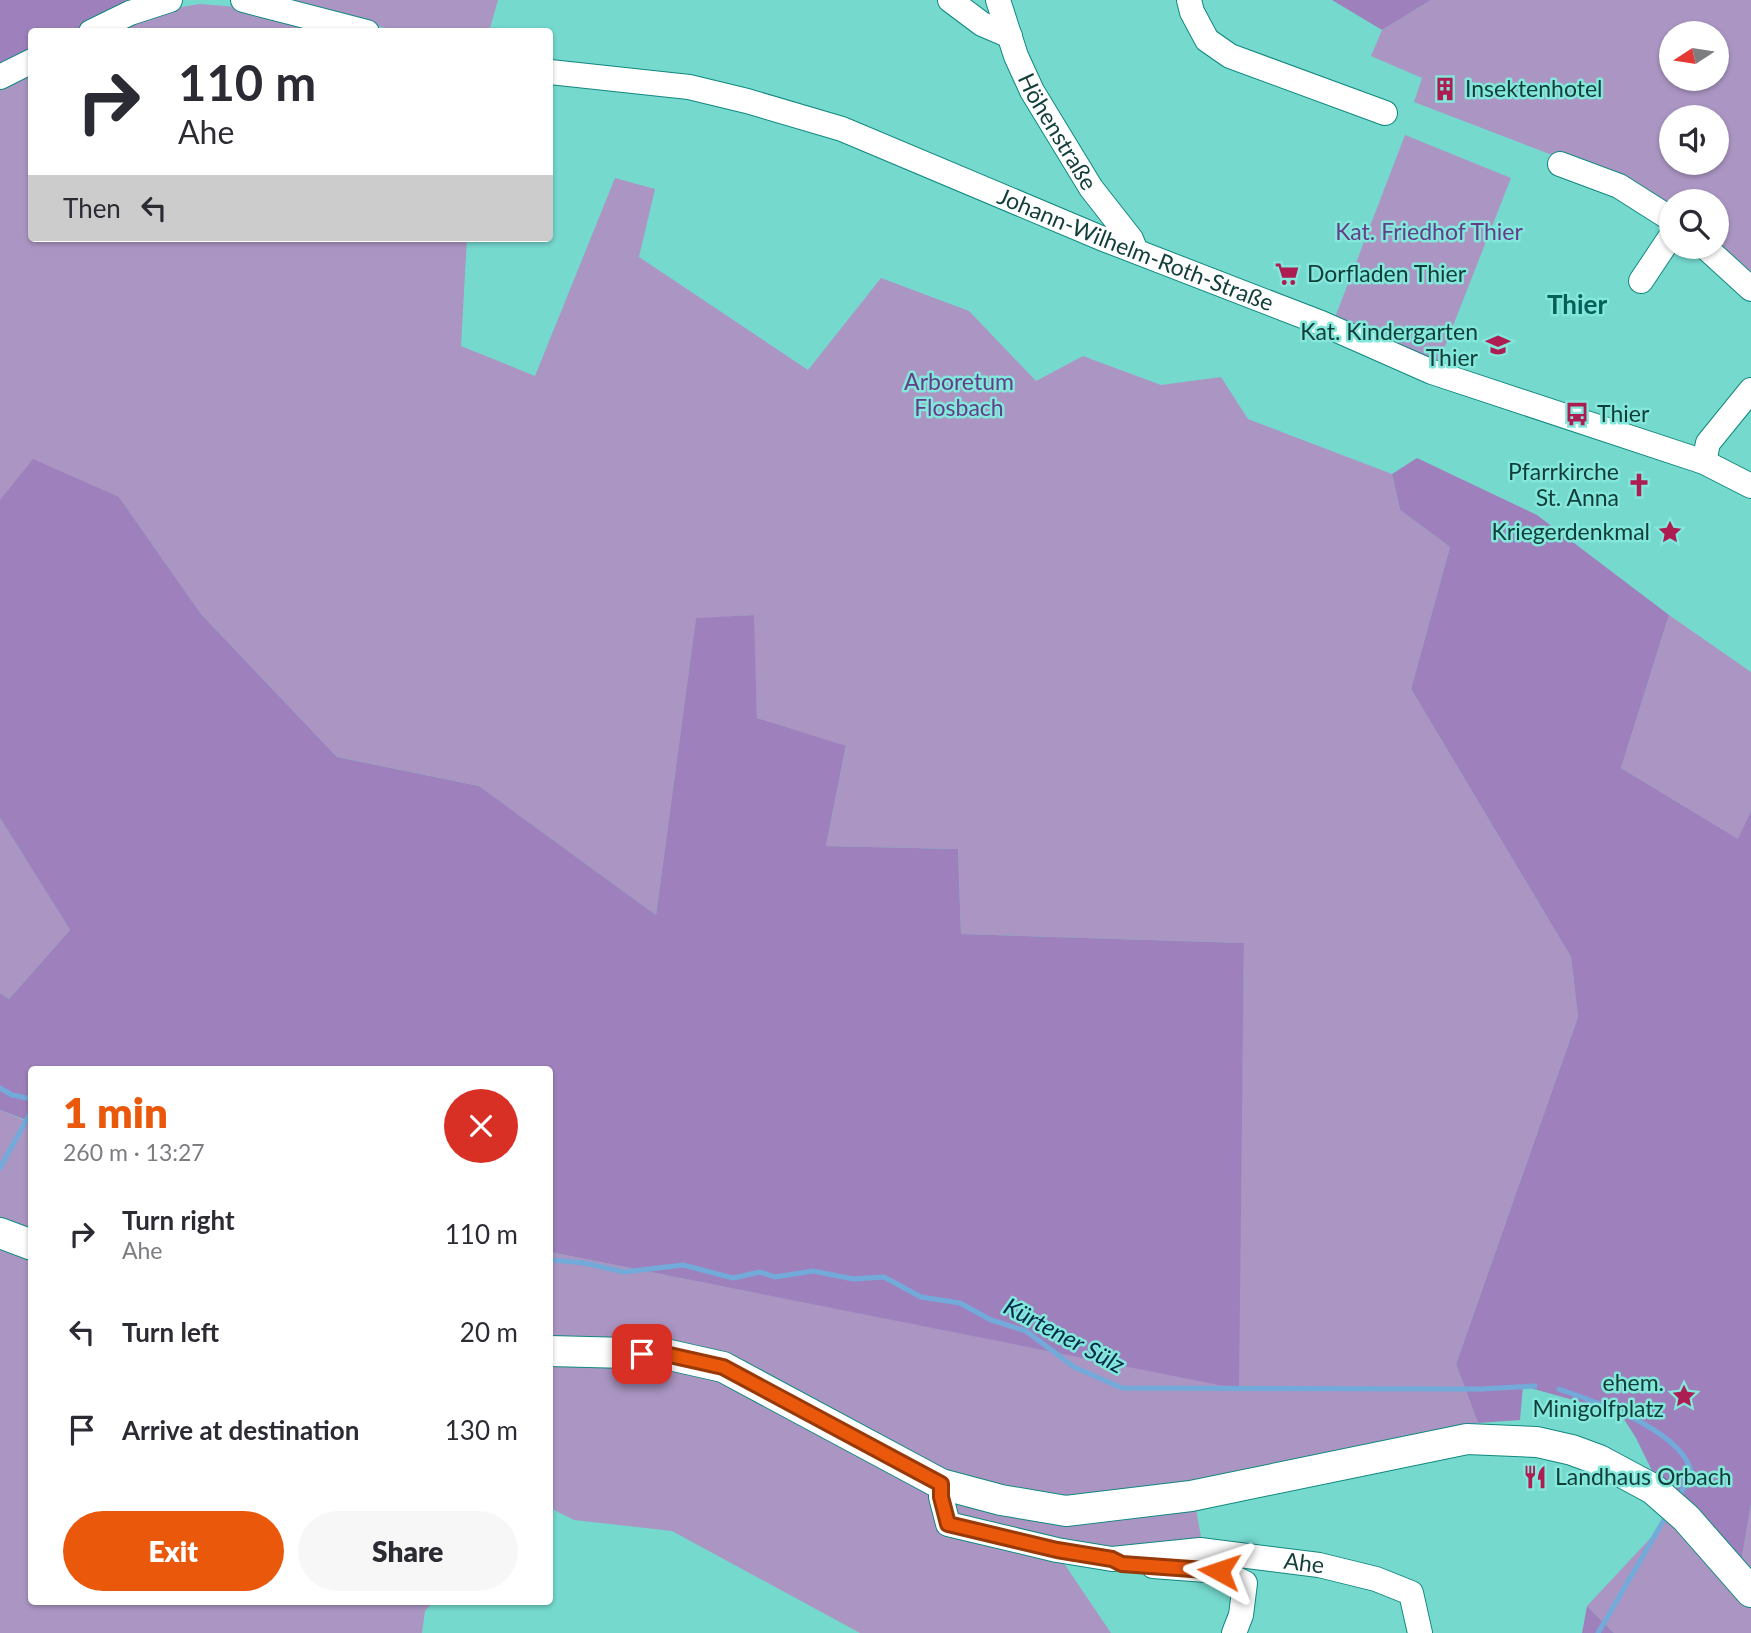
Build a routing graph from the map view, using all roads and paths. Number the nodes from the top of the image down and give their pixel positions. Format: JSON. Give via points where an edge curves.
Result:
{"nodes":[{"id":1,"x":170,"y":0,"type":"edge"},
{"id":2,"x":243,"y":0,"type":"edge"},
{"id":3,"x":950,"y":0,"type":"edge"},
{"id":4,"x":998,"y":0,"type":"edge"},
{"id":5,"x":1189,"y":0,"type":"edge"},
{"id":6,"x":99,"y":28,"type":"edge"},
{"id":7,"x":352,"y":28,"type":"edge"},
{"id":8,"x":1010,"y":36,"type":"junction"},
{"id":9,"x":28,"y":63,"type":"edge"},
{"id":10,"x":553,"y":72,"type":"edge"},
{"id":11,"x":0,"y":77,"type":"edge"},
{"id":12,"x":1385,"y":113,"type":"dead end"},
{"id":13,"x":1560,"y":164,"type":"dead end"},
{"id":14,"x":1659,"y":211,"type":"edge"},
{"id":15,"x":1136,"y":251,"type":"junction"},
{"id":16,"x":1659,"y":254,"type":"edge"},
{"id":17,"x":1717,"y":259,"type":"edge"},
{"id":18,"x":1641,"y":281,"type":"dead end"},
{"id":19,"x":1751,"y":289,"type":"edge"},
{"id":20,"x":1751,"y":390,"type":"edge"},
{"id":21,"x":1704,"y":462,"type":"junction"},
{"id":22,"x":1751,"y":486,"type":"edge"},
{"id":23,"x":0,"y":1233,"type":"edge"},
{"id":24,"x":28,"y":1244,"type":"edge"},
{"id":25,"x":553,"y":1351,"type":"edge"},
{"id":26,"x":941,"y":1484,"type":"junction"},
{"id":27,"x":1112,"y":1559,"type":"junction"},
{"id":28,"x":1751,"y":1592,"type":"edge"},
{"id":29,"x":1234,"y":1633,"type":"edge"},
{"id":30,"x":1420,"y":1633,"type":"edge"}],
"edges":[{"from":1,"to":6,"type":"street"},
{"from":2,"to":7,"type":"street"},
{"from":3,"to":8,"type":"street","via":[[982,24]]},
{"from":4,"to":8,"type":"street","name":"Höhenstraße"},
{"from":5,"to":12,"type":"street","via":[[1206,40],[1230,56]]},
{"from":8,"to":15,"type":"street","name":"Höhenstraße","via":[[1038,100]]},
{"from":9,"to":11,"type":"street"},
{"from":10,"to":15,"type":"street","name":"Johann-Wilhelm-Roth-Straße","via":[[689,87],[801,116]]},
{"from":13,"to":14,"type":"street","via":[[1619,186]]},
{"from":15,"to":21,"type":"street","name":"Johann-Wilhelm-Roth-Straße","via":[[1432,372]]},
{"from":16,"to":18,"type":"street"},
{"from":17,"to":19,"type":"street"},
{"from":20,"to":21,"type":"street","via":[[1708,443]]},
{"from":21,"to":22,"type":"street","name":"Johann-Wilhelm-Roth-Straße"},
{"from":23,"to":24,"type":"main road"},
{"from":25,"to":26,"type":"main road","via":[[665,1354],[723,1367]]},
{"from":26,"to":27,"type":"street","name":"Ahe","via":[[948,1524]]},
{"from":26,"to":28,"type":"main road","via":[[1066,1511],[1191,1496],[1467,1439],[1536,1442],[1600,1460],[1653,1489],[1686,1518]]},
{"from":27,"to":29,"type":"street","name":"Ahe","via":[[1122,1564],[1219,1571],[1245,1583]]},
{"from":27,"to":30,"type":"street","name":"Ahe","via":[[1200,1550],[1342,1570],[1412,1593]]}]}
